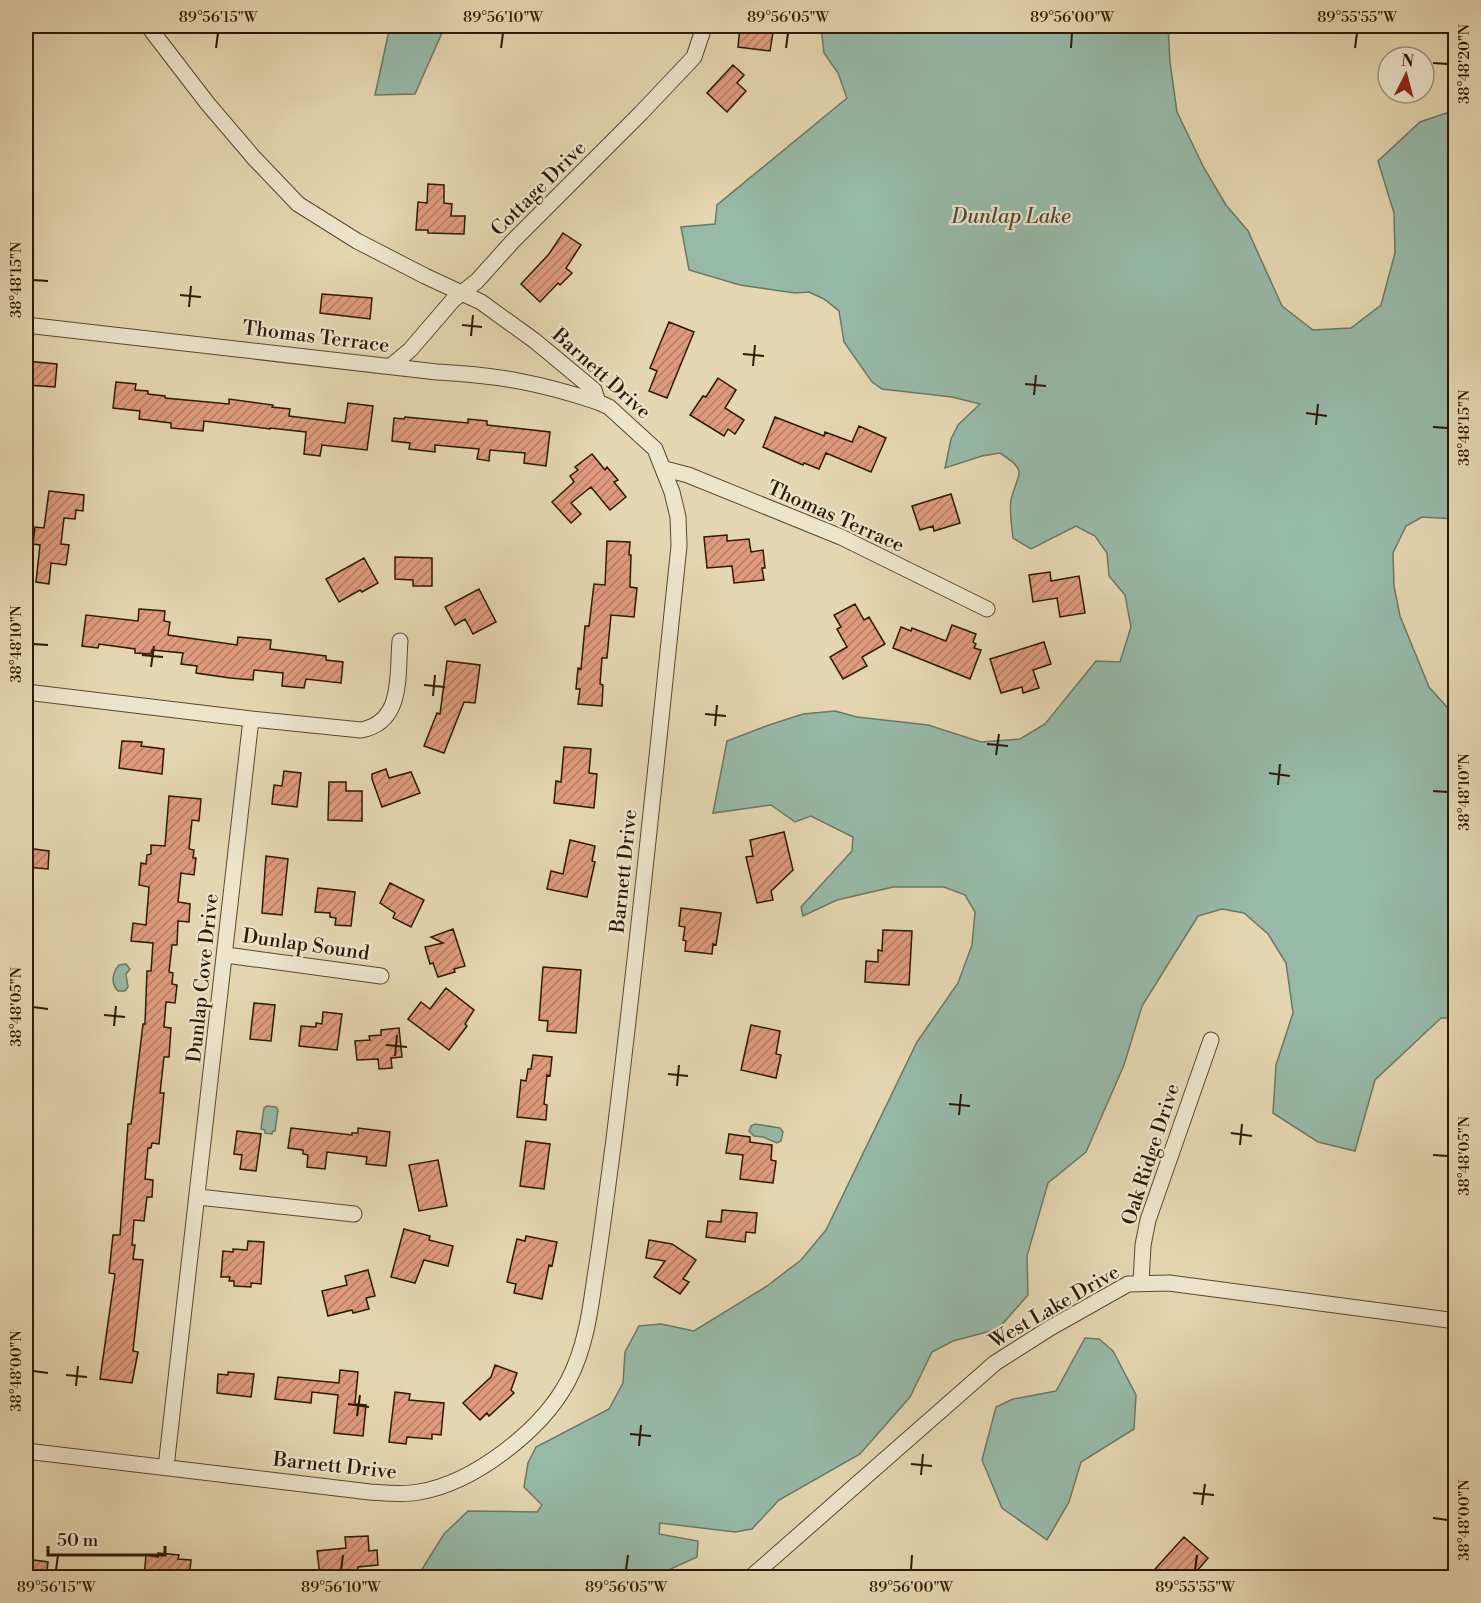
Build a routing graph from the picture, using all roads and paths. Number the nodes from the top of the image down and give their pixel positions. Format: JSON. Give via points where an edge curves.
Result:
{"nodes":[{"id":1,"x":148,"y":26,"type":"edge"},
{"id":2,"x":703,"y":30,"type":"dead end"},
{"id":3,"x":462,"y":294,"type":"junction"},
{"id":4,"x":26,"y":325,"type":"edge"},
{"id":5,"x":391,"y":366,"type":"junction"},
{"id":6,"x":598,"y":402,"type":"junction"},
{"id":7,"x":665,"y":469,"type":"junction"},
{"id":8,"x":987,"y":609,"type":"dead end"},
{"id":9,"x":400,"y":641,"type":"dead end"},
{"id":10,"x":26,"y":692,"type":"edge"},
{"id":11,"x":251,"y":719,"type":"junction"},
{"id":12,"x":226,"y":955,"type":"junction"},
{"id":13,"x":381,"y":976,"type":"dead end"},
{"id":14,"x":1211,"y":1040,"type":"dead end"},
{"id":15,"x":198,"y":1197,"type":"junction"},
{"id":16,"x":354,"y":1214,"type":"dead end"},
{"id":17,"x":1142,"y":1283,"type":"junction"},
{"id":18,"x":1455,"y":1321,"type":"edge"},
{"id":19,"x":26,"y":1451,"type":"edge"},
{"id":20,"x":166,"y":1467,"type":"junction"},
{"id":21,"x":750,"y":1578,"type":"edge"}],
"edges":[{"from":1,"to":3,"type":"street","name":"Barnett Drive","via":[[208,104],[298,204],[367,246]]},
{"from":2,"to":3,"type":"street","name":"Cottage Drive","via":[[694,57]]},
{"from":3,"to":5,"type":"street","name":"Cottage Drive"},
{"from":3,"to":6,"type":"street","name":"Barnett Drive","via":[[481,302],[536,341],[594,390]]},
{"from":4,"to":5,"type":"street","name":"Thomas Terrace"},
{"from":5,"to":6,"type":"street","name":"Thomas Terrace","via":[[513,378]]},
{"from":6,"to":7,"type":"street","name":"Barnett Drive","via":[[609,407],[655,449]]},
{"from":7,"to":8,"type":"street","name":"Thomas Terrace","via":[[841,537]]},
{"from":7,"to":20,"type":"street","name":"Barnett Drive","via":[[678,517],[679,546],[600,1249],[588,1325],[569,1379],[555,1402],[529,1430],[499,1454],[445,1485],[419,1492],[370,1492]]},
{"from":9,"to":11,"type":"street","via":[[394,701],[390,713],[373,728]]},
{"from":10,"to":11,"type":"street"},
{"from":11,"to":12,"type":"street","name":"Dunlap Cove Drive"},
{"from":12,"to":13,"type":"street","name":"Dunlap Sound"},
{"from":12,"to":15,"type":"street","name":"Dunlap Cove Drive"},
{"from":14,"to":17,"type":"street","name":"Oak Ridge Drive","via":[[1148,1220]]},
{"from":15,"to":16,"type":"street"},
{"from":15,"to":20,"type":"street","name":"Dunlap Cove Drive"},
{"from":17,"to":18,"type":"street","name":"West Lake Drive","via":[[1169,1283]]},
{"from":17,"to":21,"type":"street","name":"West Lake Drive","via":[[1128,1284],[1104,1297],[995,1363]]},
{"from":19,"to":20,"type":"street","name":"Barnett Drive"}]}
